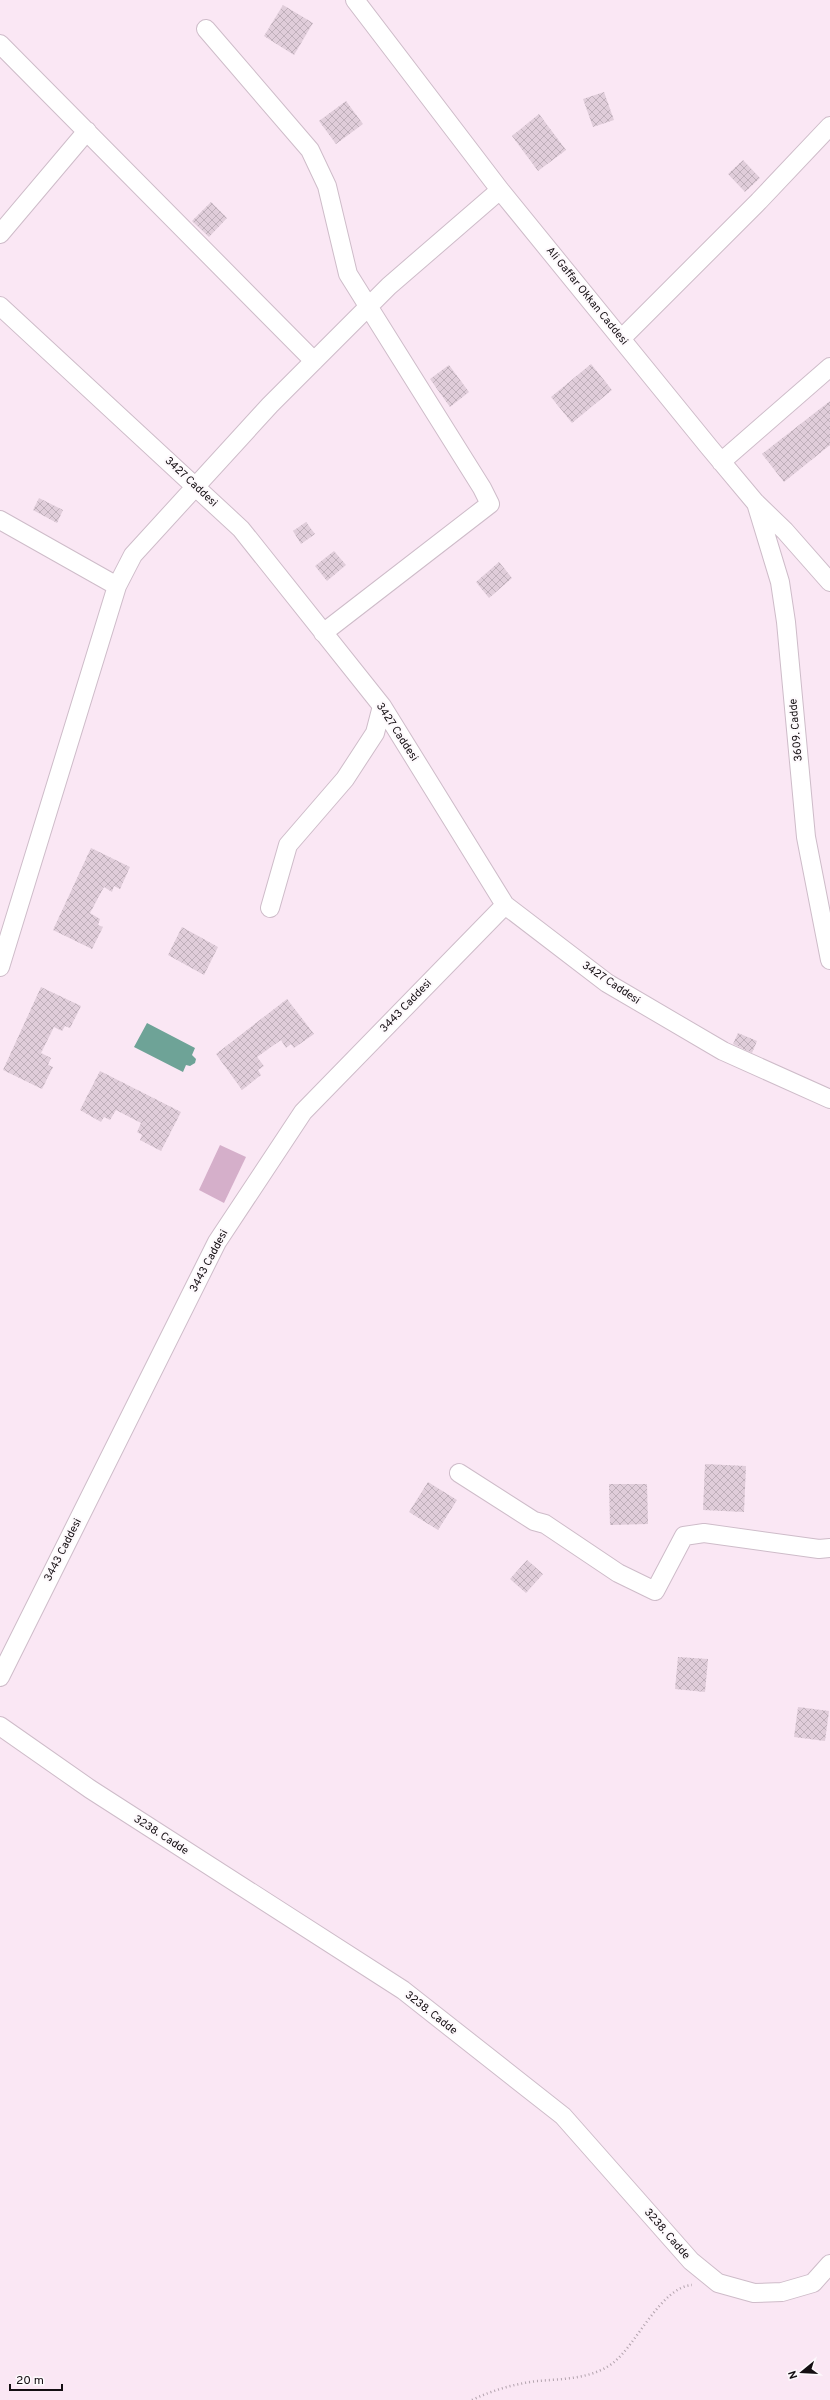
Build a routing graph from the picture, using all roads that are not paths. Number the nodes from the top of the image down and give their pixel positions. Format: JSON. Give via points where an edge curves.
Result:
{"nodes":[{"id":1,"x":356,"y":0,"type":"edge"},
{"id":2,"x":206,"y":29,"type":"dead end"},
{"id":3,"x":0,"y":44,"type":"edge"},
{"id":4,"x":830,"y":126,"type":"edge"},
{"id":5,"x":87,"y":131,"type":"junction"},
{"id":6,"x":500,"y":190,"type":"junction"},
{"id":7,"x":0,"y":234,"type":"edge"},
{"id":8,"x":0,"y":306,"type":"edge"},
{"id":9,"x":368,"y":307,"type":"junction"},
{"id":10,"x":621,"y":339,"type":"junction"},
{"id":11,"x":314,"y":361,"type":"junction"},
{"id":12,"x":830,"y":367,"type":"edge"},
{"id":13,"x":721,"y":462,"type":"junction"},
{"id":14,"x":195,"y":486,"type":"junction"},
{"id":15,"x":755,"y":502,"type":"junction"},
{"id":16,"x":0,"y":520,"type":"edge"},
{"id":17,"x":830,"y":582,"type":"edge"},
{"id":18,"x":117,"y":586,"type":"junction"},
{"id":19,"x":324,"y":633,"type":"junction"},
{"id":20,"x":382,"y":706,"type":"junction"},
{"id":21,"x":505,"y":905,"type":"junction"},
{"id":22,"x":270,"y":908,"type":"dead end"},
{"id":23,"x":830,"y":960,"type":"edge"},
{"id":24,"x":0,"y":967,"type":"edge"},
{"id":25,"x":830,"y":1099,"type":"edge"},
{"id":26,"x":459,"y":1473,"type":"dead end"},
{"id":27,"x":830,"y":1548,"type":"edge"},
{"id":28,"x":0,"y":1677,"type":"edge"},
{"id":29,"x":0,"y":1726,"type":"edge"},
{"id":30,"x":830,"y":2264,"type":"edge"}],
"edges":[{"from":1,"to":6,"type":"street","name":"Ali Gaffar Okkan Caddesi"},
{"from":2,"to":9,"type":"street","via":[[310,150],[327,186],[348,274]]},
{"from":3,"to":5,"type":"street"},
{"from":4,"to":10,"type":"street"},
{"from":5,"to":7,"type":"street"},
{"from":5,"to":11,"type":"street"},
{"from":6,"to":9,"type":"street"},
{"from":6,"to":10,"type":"street","name":"Ali Gaffar Okkan Caddesi"},
{"from":8,"to":14,"type":"street","name":"3427 Caddesi"},
{"from":9,"to":11,"type":"street"},
{"from":9,"to":19,"type":"street","via":[[490,504]]},
{"from":10,"to":13,"type":"street","name":"Ali Gaffar Okkan Caddesi"},
{"from":11,"to":14,"type":"street"},
{"from":12,"to":13,"type":"street"},
{"from":13,"to":15,"type":"street","name":"Ali Gaffar Okkan Caddesi"},
{"from":14,"to":18,"type":"street","via":[[133,555]]},
{"from":14,"to":19,"type":"street","name":"3427 Caddesi","via":[[241,528]]},
{"from":15,"to":17,"type":"street","name":"Ali Gaffar Okkan Caddesi","via":[[785,530]]},
{"from":15,"to":23,"type":"street","name":"3609. Cadde","via":[[780,582],[806,837]]},
{"from":16,"to":18,"type":"street"},
{"from":18,"to":24,"type":"street"},
{"from":19,"to":20,"type":"street","name":"3427 Caddesi"},
{"from":20,"to":21,"type":"street","name":"3427 Caddesi"},
{"from":20,"to":22,"type":"street","via":[[375,733],[349,772],[288,845]]},
{"from":21,"to":25,"type":"street","name":"3427 Caddesi","via":[[621,991],[723,1052]]},
{"from":21,"to":28,"type":"street","name":"3443 Caddesi","via":[[303,1112],[247,1196],[217,1242]]},
{"from":26,"to":27,"type":"street","via":[[534,1521],[545,1524],[618,1573],[654,1591],[684,1536],[704,1533],[819,1549]]},
{"from":29,"to":30,"type":"street","name":"3238. Cadde","via":[[90,1789],[415,2000],[563,2116],[691,2261],[718,2283],[754,2293],[782,2292],[813,2283]]}]}
